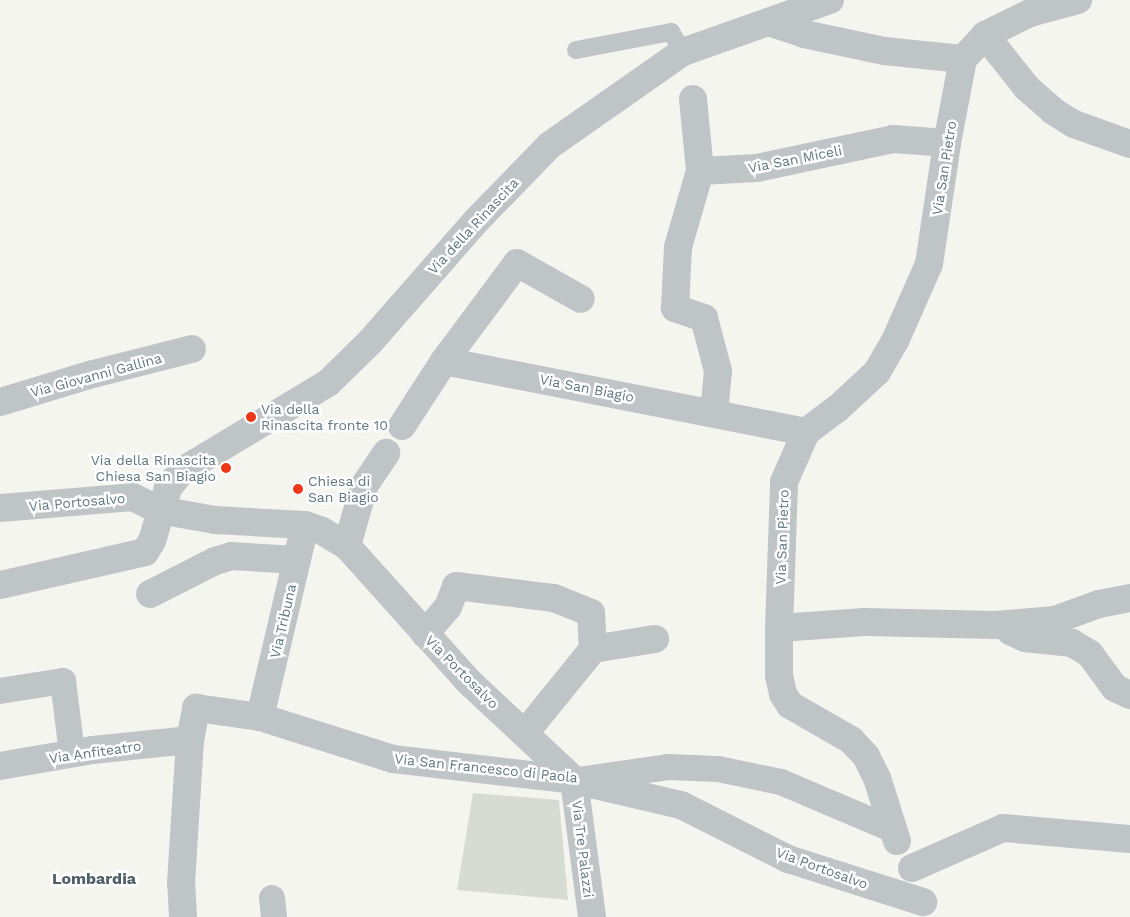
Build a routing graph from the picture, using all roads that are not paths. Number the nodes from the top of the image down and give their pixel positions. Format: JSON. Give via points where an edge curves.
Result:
{"nodes":[{"id":1,"x":830,"y":0,"type":"edge"},
{"id":2,"x":1078,"y":0,"type":"edge"},
{"id":3,"x":768,"y":22,"type":"junction"},
{"id":4,"x":985,"y":35,"type":"junction"},
{"id":5,"x":576,"y":50,"type":"dead end"},
{"id":6,"x":683,"y":52,"type":"junction"},
{"id":7,"x":963,"y":59,"type":"junction"},
{"id":8,"x":693,"y":99,"type":"dead end"},
{"id":9,"x":947,"y":143,"type":"junction"},
{"id":10,"x":1130,"y":144,"type":"edge"},
{"id":11,"x":700,"y":171,"type":"junction"},
{"id":12,"x":581,"y":299,"type":"dead end"},
{"id":13,"x":192,"y":349,"type":"dead end"},
{"id":14,"x":444,"y":361,"type":"junction"},
{"id":15,"x":0,"y":402,"type":"edge"},
{"id":16,"x":714,"y":413,"type":"junction"},
{"id":17,"x":402,"y":426,"type":"dead end"},
{"id":18,"x":806,"y":432,"type":"junction"},
{"id":19,"x":386,"y":453,"type":"dead end"},
{"id":20,"x":0,"y":508,"type":"edge"},
{"id":21,"x":159,"y":510,"type":"junction"},
{"id":22,"x":306,"y":525,"type":"junction"},
{"id":23,"x":347,"y":546,"type":"junction"},
{"id":24,"x":297,"y":560,"type":"junction"},
{"id":25,"x":0,"y":585,"type":"edge"},
{"id":26,"x":150,"y":594,"type":"dead end"},
{"id":27,"x":1130,"y":598,"type":"edge"},
{"id":28,"x":995,"y":625,"type":"junction"},
{"id":29,"x":779,"y":628,"type":"junction"},
{"id":30,"x":425,"y":634,"type":"junction"},
{"id":31,"x":655,"y":639,"type":"dead end"},
{"id":32,"x":593,"y":650,"type":"junction"},
{"id":33,"x":0,"y":691,"type":"edge"},
{"id":34,"x":1130,"y":695,"type":"edge"},
{"id":35,"x":260,"y":716,"type":"junction"},
{"id":36,"x":525,"y":733,"type":"junction"},
{"id":37,"x":190,"y":740,"type":"junction"},
{"id":38,"x":72,"y":753,"type":"junction"},
{"id":39,"x":0,"y":766,"type":"edge"},
{"id":40,"x":574,"y":780,"type":"junction"},
{"id":41,"x":1130,"y":839,"type":"edge"},
{"id":42,"x":902,"y":850,"type":"junction"},
{"id":43,"x":926,"y":909,"type":"edge"},
{"id":44,"x":183,"y":917,"type":"edge"},
{"id":45,"x":592,"y":917,"type":"edge"}],
"edges":[{"from":1,"to":3,"type":"street","name":"Via della Rinascita"},
{"from":2,"to":4,"type":"street","via":[[1030,13]]},
{"from":3,"to":6,"type":"street","name":"Via della Rinascita"},
{"from":3,"to":7,"type":"street","via":[[804,34],[884,51]]},
{"from":4,"to":7,"type":"street"},
{"from":4,"to":10,"type":"street","via":[[1027,88],[1053,111],[1074,124]]},
{"from":5,"to":6,"type":"lane","via":[[671,32]]},
{"from":6,"to":21,"type":"street","name":"Via della Rinascita","via":[[550,145],[475,222],[370,342],[328,383],[182,471],[168,488]]},
{"from":7,"to":9,"type":"street","name":"Via San Pietro"},
{"from":8,"to":11,"type":"street"},
{"from":9,"to":11,"type":"street","name":"Via San Miceli","via":[[893,140],[757,168]]},
{"from":9,"to":18,"type":"street","name":"Via San Pietro","via":[[929,264],[895,341],[877,372]]},
{"from":11,"to":16,"type":"street","via":[[678,247],[675,308],[704,318],[718,371]]},
{"from":12,"to":14,"type":"street","via":[[518,263]]},
{"from":13,"to":15,"type":"street","name":"Via Giovanni Gallina"},
{"from":14,"to":16,"type":"street","name":"Via San Biagio"},
{"from":14,"to":17,"type":"street"},
{"from":16,"to":18,"type":"street","name":"Via San Biagio"},
{"from":18,"to":29,"type":"street","name":"Via San Pietro","via":[[784,482]]},
{"from":19,"to":23,"type":"street","via":[[364,486]]},
{"from":20,"to":21,"type":"street","name":"Via Portosalvo","via":[[133,497]]},
{"from":21,"to":22,"type":"street","name":"Via Portosalvo","via":[[216,520]]},
{"from":21,"to":25,"type":"street","name":"Via della Rinascita","via":[[152,541],[145,552]]},
{"from":22,"to":23,"type":"street","name":"Via Portosalvo"},
{"from":22,"to":24,"type":"street","name":"Via Tribuna"},
{"from":23,"to":30,"type":"street","name":"Via Portosalvo"},
{"from":24,"to":26,"type":"street","via":[[231,556]]},
{"from":24,"to":35,"type":"street","name":"Via Tribuna"},
{"from":27,"to":28,"type":"street","via":[[1099,604],[1055,620]]},
{"from":28,"to":29,"type":"street","via":[[865,622]]},
{"from":28,"to":34,"type":"street","via":[[1025,638],[1072,643],[1090,654],[1115,688]]},
{"from":29,"to":42,"type":"street","name":"Via San Pietro","via":[[783,694],[790,705],[851,740],[866,756]]},
{"from":30,"to":32,"type":"street","via":[[448,607],[456,586],[554,598],[591,613]]},
{"from":30,"to":36,"type":"street","name":"Via Portosalvo","via":[[468,681]]},
{"from":31,"to":32,"type":"street"},
{"from":32,"to":36,"type":"street"},
{"from":33,"to":38,"type":"street","via":[[63,682]]},
{"from":35,"to":37,"type":"street","name":"Via San Francesco di Paola","via":[[196,708]]},
{"from":35,"to":40,"type":"street","name":"Via San Francesco di Paola","via":[[393,759]]},
{"from":36,"to":40,"type":"street","name":"Via Portosalvo"},
{"from":37,"to":38,"type":"street","name":"Via Anfiteatro"},
{"from":37,"to":44,"type":"street","name":"Via San Francesco di Paola"},
{"from":38,"to":39,"type":"street","name":"Via Anfiteatro"},
{"from":40,"to":42,"type":"street","name":"Via San Francesco di Paola","via":[[668,767],[718,769],[780,782]]},
{"from":40,"to":43,"type":"street","name":"Via Portosalvo","via":[[681,805],[788,859]]},
{"from":40,"to":45,"type":"street","name":"Via Tre Palazzi"},
{"from":41,"to":42,"type":"street","via":[[1003,828]]},
{"from":42,"to":43,"type":"street","name":"Via San Pietro"}]}
